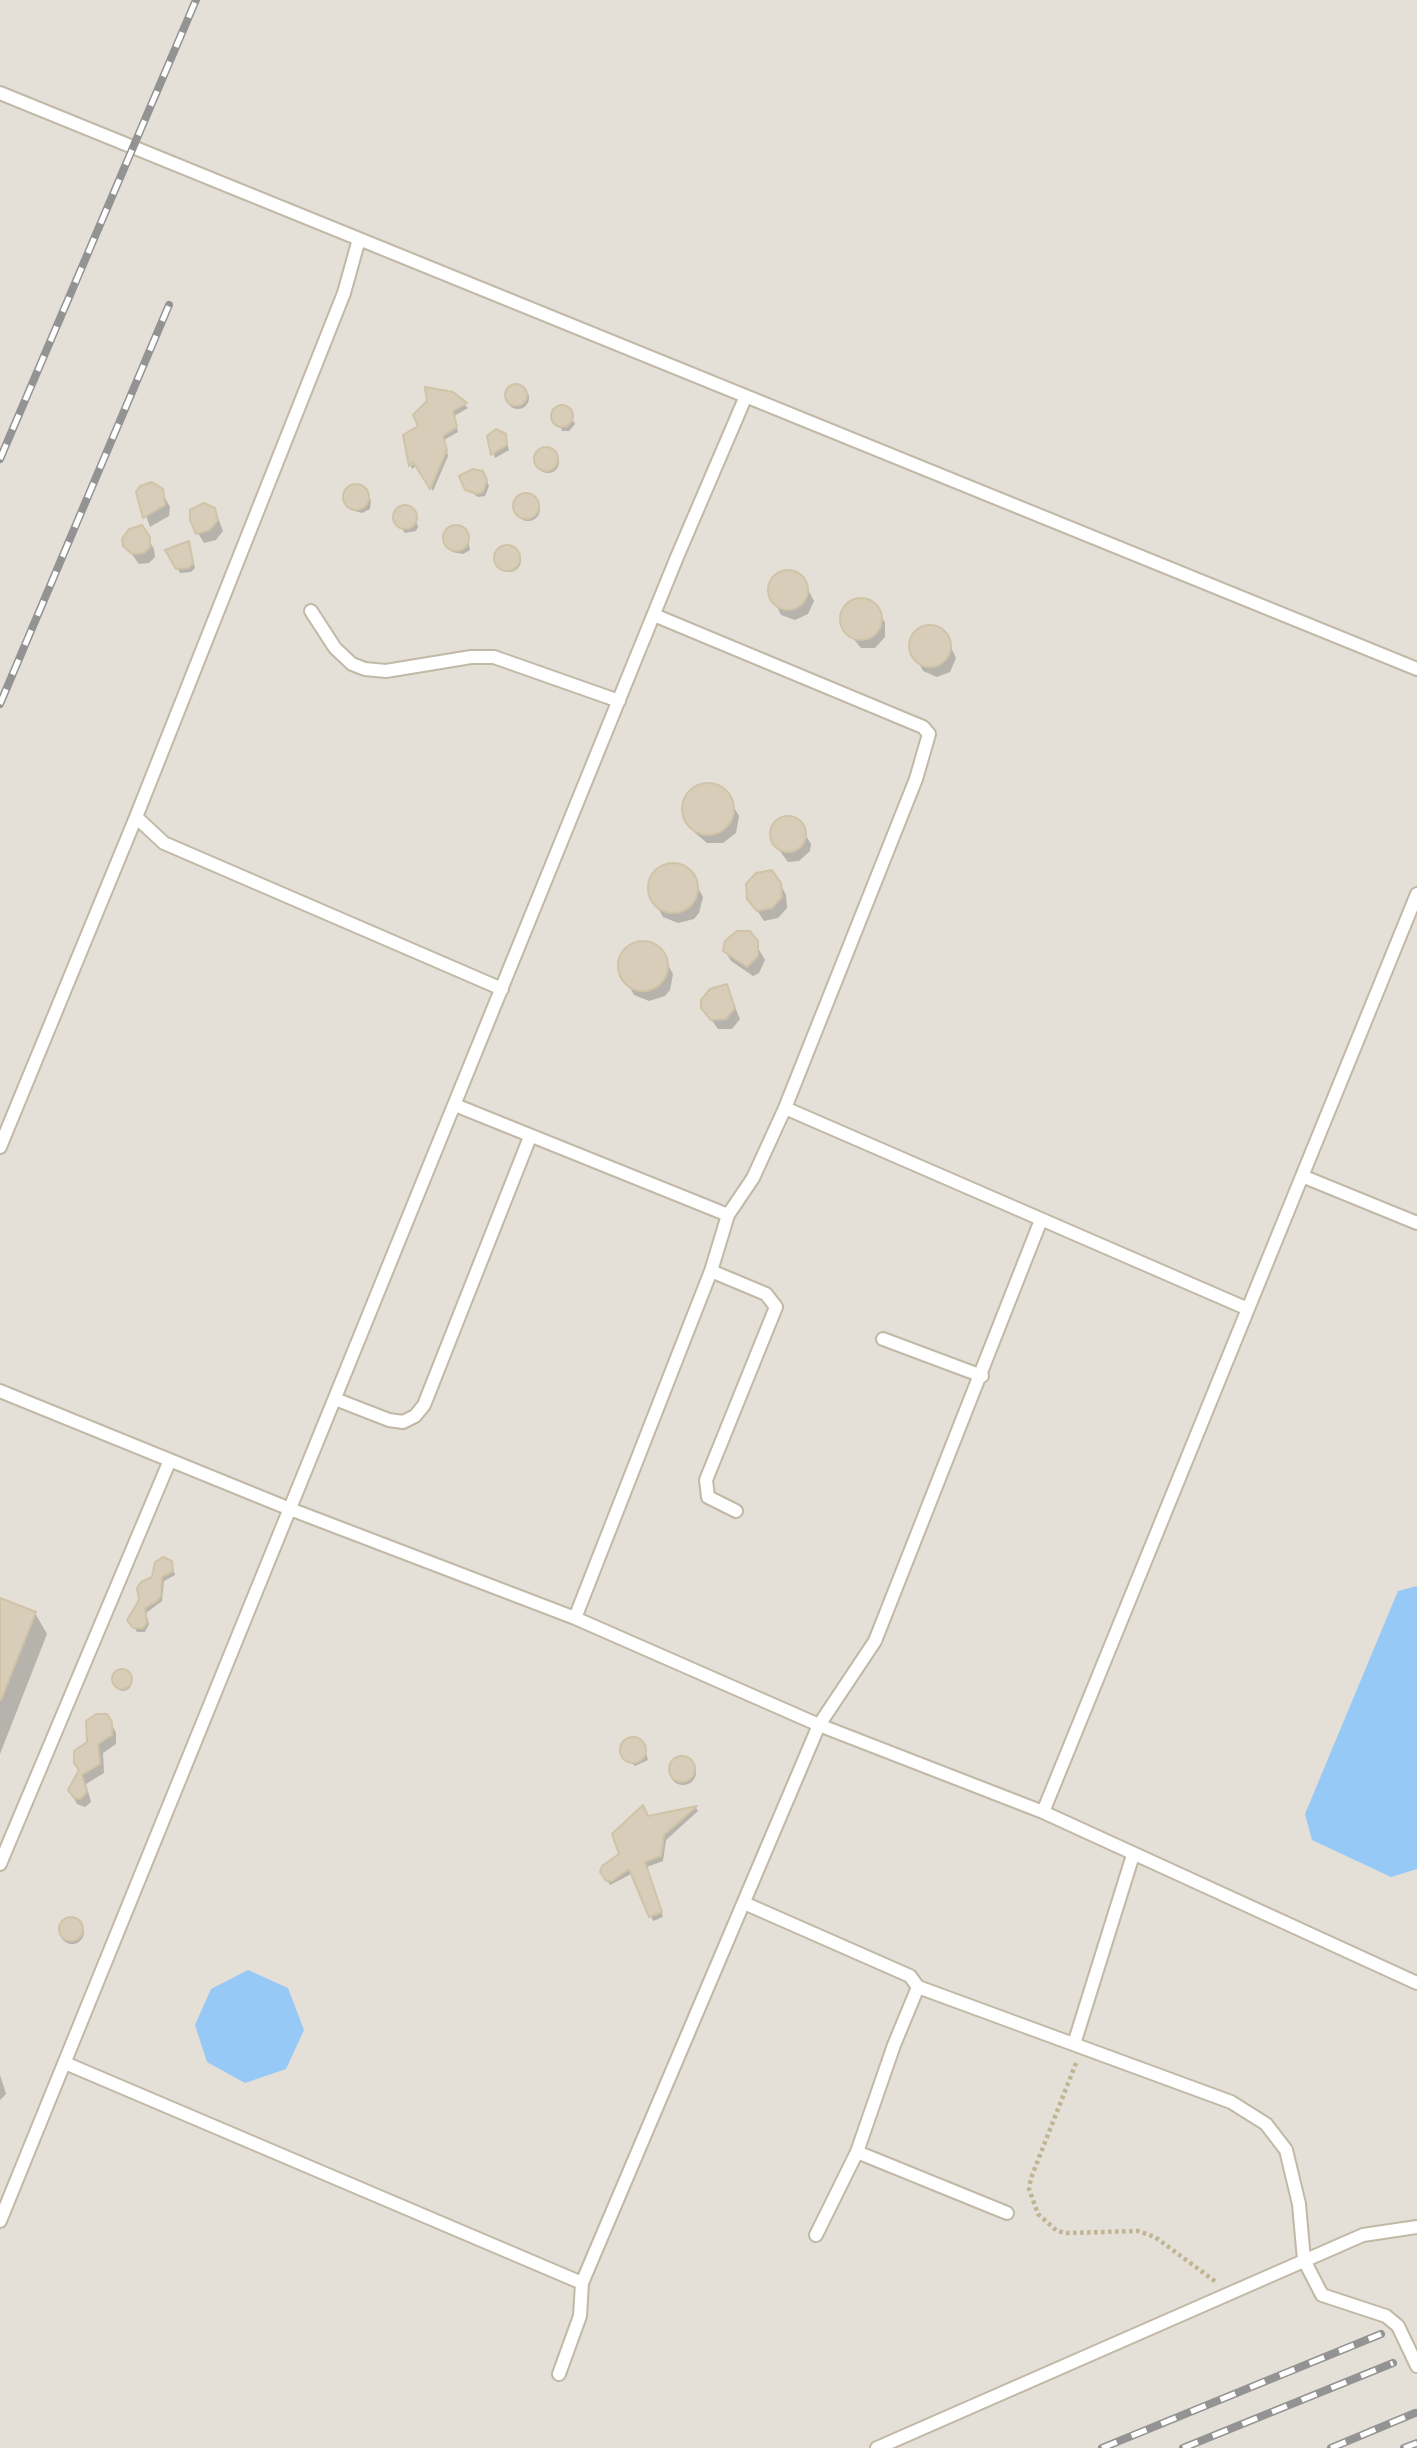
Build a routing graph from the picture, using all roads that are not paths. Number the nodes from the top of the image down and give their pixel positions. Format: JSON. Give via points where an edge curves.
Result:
{"nodes":[{"id":1,"x":0,"y":93,"type":"edge"},
{"id":2,"x":359,"y":239,"type":"junction"},
{"id":3,"x":746,"y":396,"type":"junction"},
{"id":4,"x":311,"y":611,"type":"dead end"},
{"id":5,"x":654,"y":615,"type":"junction"},
{"id":6,"x":1417,"y":669,"type":"edge"},
{"id":7,"x":619,"y":701,"type":"junction"},
{"id":8,"x":136,"y":817,"type":"junction"},
{"id":9,"x":1417,"y":894,"type":"edge"},
{"id":10,"x":502,"y":989,"type":"junction"},
{"id":11,"x":455,"y":1105,"type":"junction"},
{"id":12,"x":785,"y":1108,"type":"junction"},
{"id":13,"x":530,"y":1137,"type":"junction"},
{"id":14,"x":0,"y":1147,"type":"edge"},
{"id":15,"x":1302,"y":1176,"type":"junction"},
{"id":16,"x":728,"y":1215,"type":"junction"},
{"id":17,"x":1041,"y":1220,"type":"junction"},
{"id":18,"x":1417,"y":1223,"type":"edge"},
{"id":19,"x":711,"y":1271,"type":"junction"},
{"id":20,"x":1248,"y":1309,"type":"junction"},
{"id":21,"x":883,"y":1339,"type":"dead end"},
{"id":22,"x":982,"y":1376,"type":"junction"},
{"id":23,"x":0,"y":1391,"type":"edge"},
{"id":24,"x":335,"y":1399,"type":"junction"},
{"id":25,"x":170,"y":1460,"type":"junction"},
{"id":26,"x":290,"y":1509,"type":"junction"},
{"id":27,"x":736,"y":1511,"type":"dead end"},
{"id":28,"x":575,"y":1618,"type":"junction"},
{"id":29,"x":819,"y":1725,"type":"junction"},
{"id":30,"x":1043,"y":1812,"type":"junction"},
{"id":31,"x":1133,"y":1855,"type":"junction"},
{"id":32,"x":0,"y":1864,"type":"edge"},
{"id":33,"x":744,"y":1903,"type":"junction"},
{"id":34,"x":1417,"y":1983,"type":"edge"},
{"id":35,"x":918,"y":1987,"type":"junction"},
{"id":36,"x":1074,"y":2044,"type":"junction"},
{"id":37,"x":65,"y":2063,"type":"junction"},
{"id":38,"x":857,"y":2152,"type":"junction"},
{"id":39,"x":1007,"y":2213,"type":"dead end"},
{"id":40,"x":0,"y":2221,"type":"edge"},
{"id":41,"x":1417,"y":2227,"type":"edge"},
{"id":42,"x":816,"y":2235,"type":"dead end"},
{"id":43,"x":1304,"y":2260,"type":"junction"},
{"id":44,"x":582,"y":2284,"type":"junction"},
{"id":45,"x":1417,"y":2366,"type":"edge"},
{"id":46,"x":559,"y":2374,"type":"dead end"},
{"id":47,"x":877,"y":2448,"type":"edge"}],
"edges":[{"from":1,"to":2,"type":"lane"},
{"from":2,"to":3,"type":"lane"},
{"from":2,"to":8,"type":"lane","via":[[344,293]]},
{"from":3,"to":5,"type":"lane"},
{"from":3,"to":6,"type":"lane"},
{"from":4,"to":7,"type":"lane","via":[[335,648],[365,669],[386,671],[494,657]]},
{"from":5,"to":7,"type":"lane"},
{"from":5,"to":12,"type":"lane","via":[[923,727],[929,734],[911,792]]},
{"from":7,"to":10,"type":"lane"},
{"from":8,"to":10,"type":"lane","via":[[164,843]]},
{"from":8,"to":14,"type":"lane"},
{"from":9,"to":15,"type":"lane"},
{"from":10,"to":11,"type":"lane"},
{"from":11,"to":13,"type":"lane"},
{"from":11,"to":24,"type":"lane"},
{"from":12,"to":16,"type":"lane","via":[[753,1178]]},
{"from":12,"to":17,"type":"lane"},
{"from":13,"to":16,"type":"lane"},
{"from":13,"to":24,"type":"lane","via":[[420,1410],[403,1422]]},
{"from":15,"to":18,"type":"lane"},
{"from":15,"to":20,"type":"lane"},
{"from":16,"to":19,"type":"lane"},
{"from":17,"to":20,"type":"lane"},
{"from":17,"to":22,"type":"lane"},
{"from":19,"to":27,"type":"lane","via":[[766,1294],[776,1307],[706,1480],[708,1497]]},
{"from":19,"to":28,"type":"lane"},
{"from":20,"to":30,"type":"lane"},
{"from":21,"to":22,"type":"lane"},
{"from":22,"to":29,"type":"lane","via":[[875,1641]]},
{"from":23,"to":25,"type":"lane"},
{"from":24,"to":26,"type":"lane"},
{"from":25,"to":26,"type":"lane"},
{"from":25,"to":32,"type":"lane"},
{"from":26,"to":28,"type":"lane"},
{"from":26,"to":37,"type":"lane"},
{"from":28,"to":29,"type":"lane"},
{"from":29,"to":30,"type":"lane"},
{"from":29,"to":33,"type":"lane"},
{"from":30,"to":31,"type":"lane"},
{"from":31,"to":34,"type":"lane"},
{"from":31,"to":36,"type":"lane"},
{"from":33,"to":35,"type":"lane","via":[[910,1976]]},
{"from":33,"to":44,"type":"lane"},
{"from":35,"to":36,"type":"lane"},
{"from":35,"to":38,"type":"lane"},
{"from":36,"to":43,"type":"lane","via":[[1231,2102],[1266,2124],[1286,2150],[1299,2204]]},
{"from":37,"to":40,"type":"lane"},
{"from":37,"to":44,"type":"lane"},
{"from":38,"to":39,"type":"lane"},
{"from":38,"to":42,"type":"lane"},
{"from":41,"to":43,"type":"lane","via":[[1363,2235]]},
{"from":43,"to":45,"type":"lane","via":[[1322,2295],[1387,2316],[1398,2326]]},
{"from":43,"to":47,"type":"lane"},
{"from":44,"to":46,"type":"lane","via":[[580,2316]]}]}
